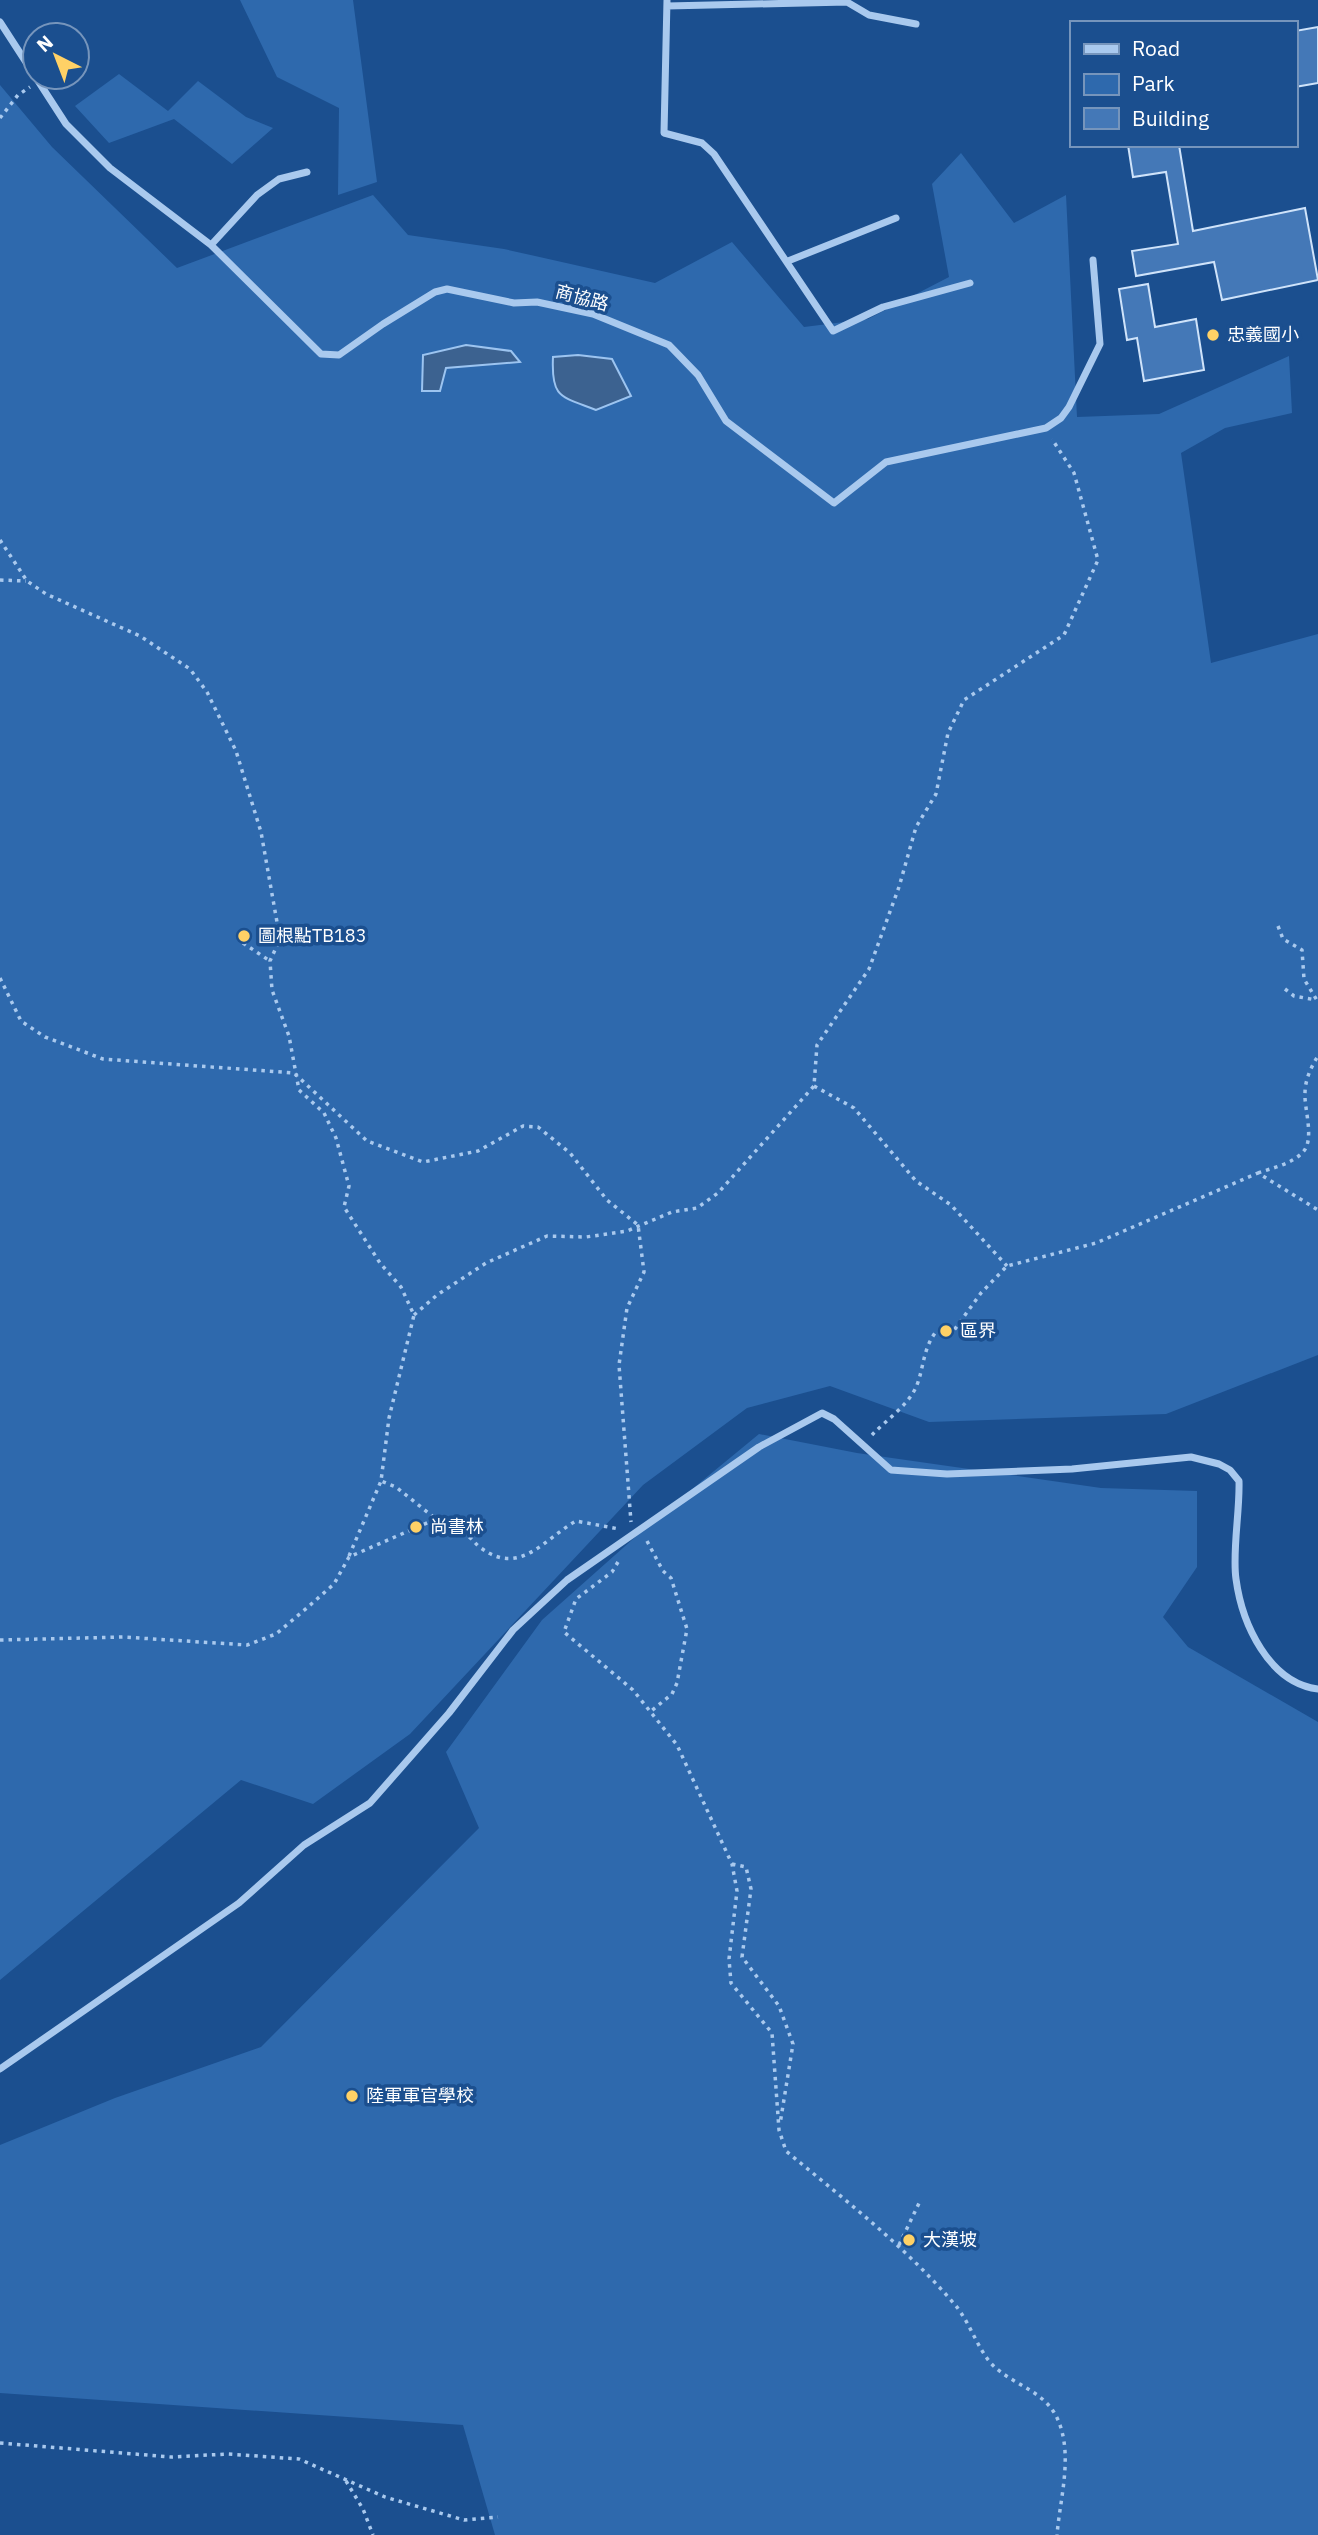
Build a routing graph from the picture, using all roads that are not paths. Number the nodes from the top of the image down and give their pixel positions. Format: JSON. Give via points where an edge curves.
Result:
{"nodes":[{"id":1,"x":667,"y":3,"type":"edge"},
{"id":2,"x":0,"y":22,"type":"edge"},
{"id":3,"x":916,"y":24,"type":"dead end"},
{"id":4,"x":307,"y":172,"type":"dead end"},
{"id":5,"x":895,"y":218,"type":"dead end"},
{"id":6,"x":211,"y":245,"type":"junction"},
{"id":7,"x":1093,"y":260,"type":"dead end"},
{"id":8,"x":788,"y":261,"type":"junction"},
{"id":9,"x":970,"y":283,"type":"dead end"},
{"id":10,"x":1318,"y":1689,"type":"edge"},
{"id":11,"x":0,"y":2070,"type":"edge"}],
"edges":[{"from":1,"to":3,"type":"street","via":[[847,2],[869,15]]},
{"from":1,"to":8,"type":"street","via":[[664,134],[695,140],[713,154]]},
{"from":2,"to":6,"type":"street","name":"商協路","via":[[66,124],[110,168]]},
{"from":4,"to":6,"type":"street","via":[[279,179],[257,195]]},
{"from":5,"to":8,"type":"street"},
{"from":6,"to":7,"type":"street","name":"商協路","via":[[321,354],[339,355],[435,292],[447,289],[593,314],[669,345],[698,375],[726,421],[834,503],[886,462],[1046,428],[1061,418],[1100,344]]},
{"from":8,"to":9,"type":"street","via":[[833,331],[883,307]]},
{"from":10,"to":11,"type":"street","via":[[1286,1679],[1263,1651],[1243,1613],[1235,1577],[1239,1481],[1230,1470],[1191,1457],[1072,1469],[947,1474],[891,1470],[822,1413],[759,1447],[567,1580],[513,1630],[449,1713],[370,1802],[304,1844],[239,1903]]}]}
